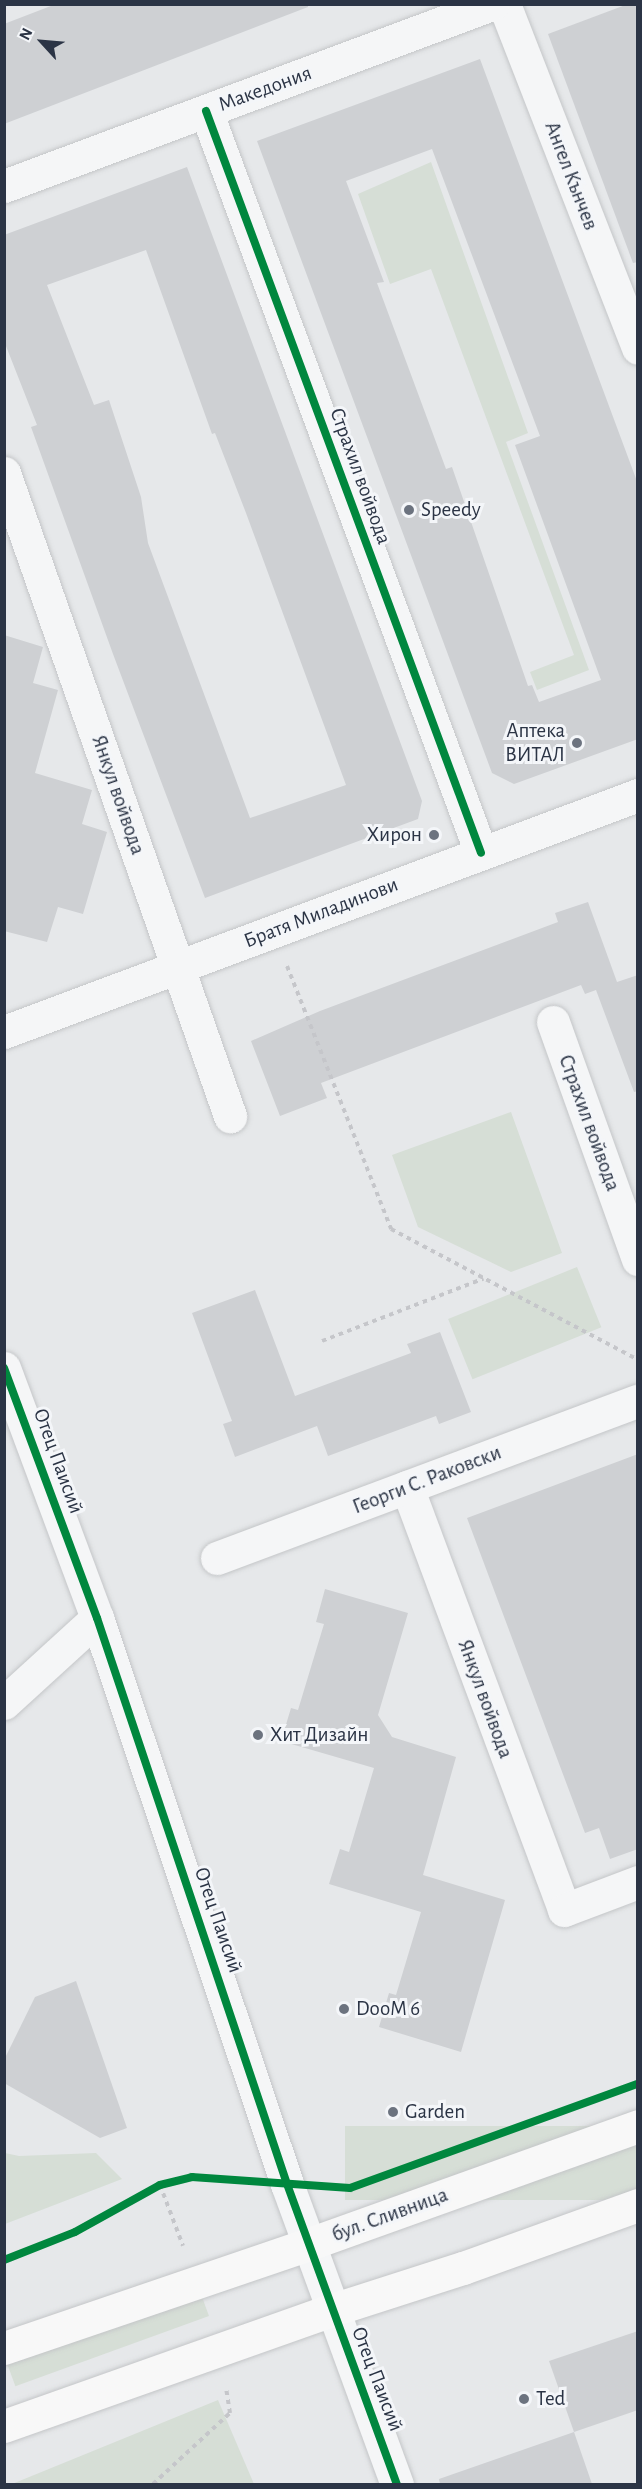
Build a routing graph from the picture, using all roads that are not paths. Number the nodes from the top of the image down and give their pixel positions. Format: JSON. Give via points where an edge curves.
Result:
{"nodes":[{"id":1,"x":492,"y":4,"type":"edge"},
{"id":2,"x":504,"y":4,"type":"edge"},
{"id":3,"x":206,"y":111,"type":"junction"},
{"id":4,"x":4,"y":186,"type":"edge"},
{"id":5,"x":638,"y":348,"type":"edge"},
{"id":6,"x":4,"y":473,"type":"edge"},
{"id":7,"x":638,"y":795,"type":"edge"},
{"id":8,"x":481,"y":853,"type":"junction"},
{"id":9,"x":178,"y":967,"type":"junction"},
{"id":10,"x":553,"y":1022,"type":"dead end"},
{"id":11,"x":4,"y":1032,"type":"edge"},
{"id":12,"x":230,"y":1116,"type":"dead end"},
{"id":13,"x":638,"y":1259,"type":"edge"},
{"id":14,"x":4,"y":1368,"type":"edge"},
{"id":15,"x":638,"y":1401,"type":"edge"},
{"id":16,"x":407,"y":1487,"type":"junction"},
{"id":17,"x":217,"y":1558,"type":"dead end"},
{"id":18,"x":97,"y":1618,"type":"junction"},
{"id":19,"x":4,"y":1703,"type":"edge"},
{"id":20,"x":638,"y":1882,"type":"edge"},
{"id":21,"x":638,"y":2126,"type":"edge"},
{"id":22,"x":638,"y":2205,"type":"edge"},
{"id":23,"x":309,"y":2244,"type":"junction"},
{"id":24,"x":332,"y":2310,"type":"junction"},
{"id":25,"x":4,"y":2348,"type":"edge"},
{"id":26,"x":4,"y":2426,"type":"edge"},
{"id":27,"x":397,"y":2484,"type":"edge"}],
"edges":[{"from":1,"to":3,"type":"street","name":"Македония"},
{"from":2,"to":5,"type":"street","name":"Ангел Кънчев"},
{"from":3,"to":4,"type":"street","name":"Македония"},
{"from":3,"to":8,"type":"street","name":"Страхил войвода"},
{"from":6,"to":9,"type":"street","name":"Янкул войвода"},
{"from":7,"to":8,"type":"street","name":"Братя Миладинови"},
{"from":8,"to":9,"type":"street","name":"Братя Миладинови"},
{"from":9,"to":11,"type":"street","name":"Братя Миладинови"},
{"from":9,"to":12,"type":"street","name":"Янкул войвода"},
{"from":10,"to":13,"type":"street","name":"Страхил войвода"},
{"from":14,"to":18,"type":"street","name":"Отец Паисий"},
{"from":15,"to":16,"type":"street","name":"Георги С. Раковски"},
{"from":16,"to":17,"type":"street","name":"Георги С. Раковски"},
{"from":16,"to":20,"type":"street","name":"Янкул войвода","via":[[564,1910]]},
{"from":18,"to":19,"type":"street"},
{"from":18,"to":23,"type":"street","name":"Отец Паисий"},
{"from":21,"to":23,"type":"main road","name":"бул. Сливница"},
{"from":22,"to":24,"type":"main road"},
{"from":23,"to":24,"type":"street","name":"Отец Паисий"},
{"from":23,"to":25,"type":"main road","name":"бул. Сливница"},
{"from":24,"to":26,"type":"main road"},
{"from":24,"to":27,"type":"street","name":"Отец Паисий"}]}
